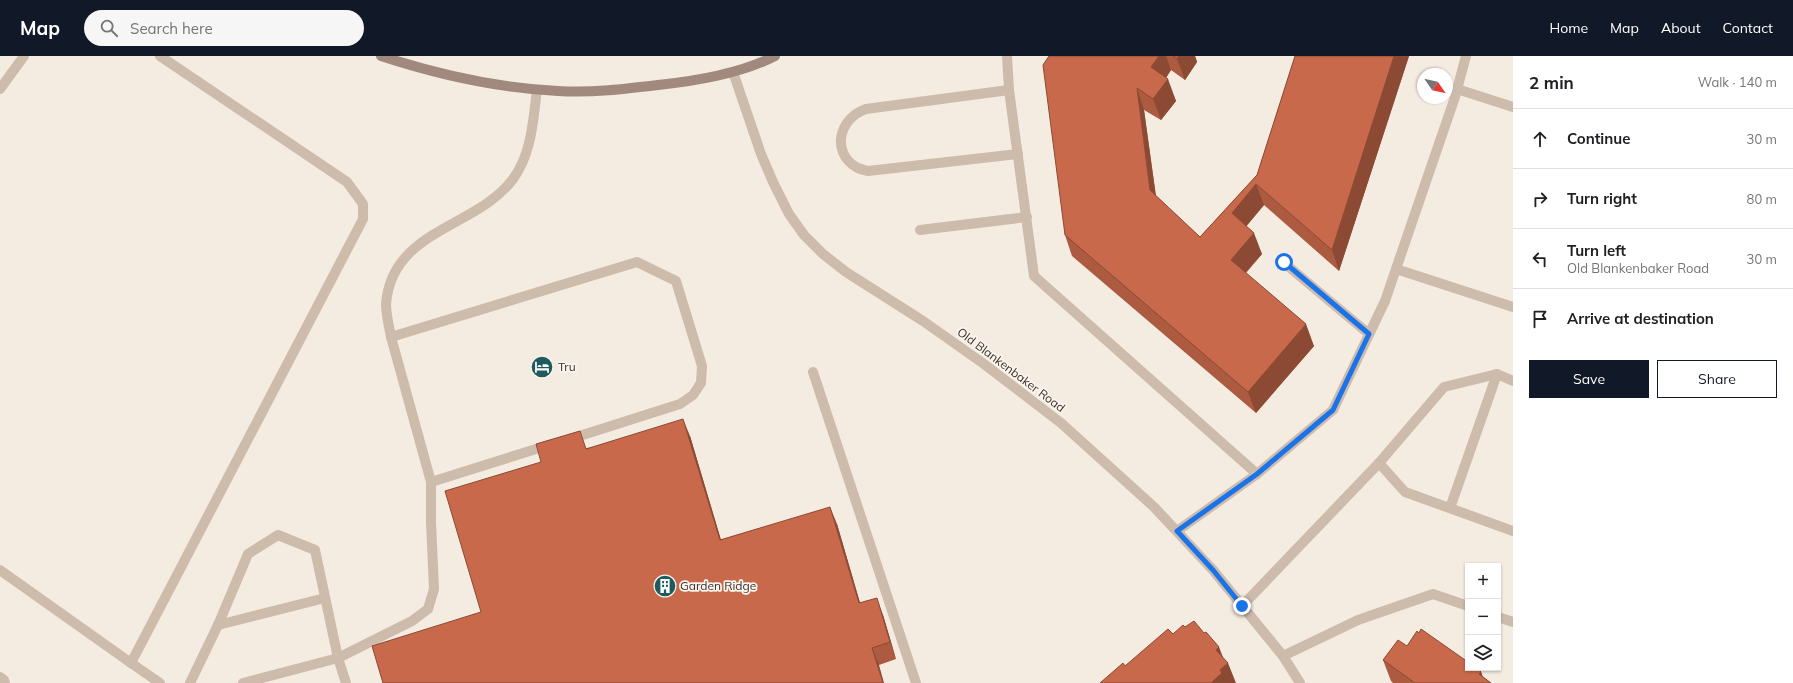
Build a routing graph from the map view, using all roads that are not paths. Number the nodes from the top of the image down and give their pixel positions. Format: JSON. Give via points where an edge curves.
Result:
{"nodes":[{"id":1,"x":24,"y":56,"type":"edge"},
{"id":2,"x":160,"y":56,"type":"edge"},
{"id":3,"x":381,"y":56,"type":"edge"},
{"id":4,"x":775,"y":56,"type":"edge"},
{"id":5,"x":1007,"y":56,"type":"edge"},
{"id":6,"x":1466,"y":56,"type":"edge"},
{"id":7,"x":733,"y":72,"type":"junction"},
{"id":8,"x":0,"y":88,"type":"edge"},
{"id":9,"x":1457,"y":89,"type":"junction"},
{"id":10,"x":537,"y":90,"type":"junction"},
{"id":11,"x":1009,"y":90,"type":"junction"},
{"id":12,"x":1513,"y":107,"type":"edge"},
{"id":13,"x":1018,"y":154,"type":"junction"},
{"id":14,"x":1027,"y":217,"type":"junction"},
{"id":15,"x":920,"y":230,"type":"dead end"},
{"id":16,"x":1284,"y":262,"type":"dead end"},
{"id":17,"x":1396,"y":269,"type":"junction"},
{"id":18,"x":1513,"y":307,"type":"edge"},
{"id":19,"x":1369,"y":334,"type":"junction"},
{"id":20,"x":391,"y":337,"type":"junction"},
{"id":21,"x":813,"y":372,"type":"dead end"},
{"id":22,"x":1497,"y":374,"type":"junction"},
{"id":23,"x":1513,"y":381,"type":"edge"},
{"id":24,"x":1379,"y":463,"type":"junction"},
{"id":25,"x":1257,"y":474,"type":"junction"},
{"id":26,"x":431,"y":482,"type":"junction"},
{"id":27,"x":1450,"y":508,"type":"junction"},
{"id":28,"x":1177,"y":531,"type":"junction"},
{"id":29,"x":1513,"y":531,"type":"edge"},
{"id":30,"x":0,"y":570,"type":"edge"},
{"id":31,"x":325,"y":598,"type":"junction"},
{"id":32,"x":1465,"y":605,"type":"edge"},
{"id":33,"x":1242,"y":606,"type":"junction"},
{"id":34,"x":1501,"y":618,"type":"edge"},
{"id":35,"x":1513,"y":622,"type":"edge"},
{"id":36,"x":218,"y":625,"type":"junction"},
{"id":37,"x":1284,"y":656,"type":"junction"},
{"id":38,"x":338,"y":658,"type":"junction"},
{"id":39,"x":131,"y":663,"type":"junction"},
{"id":40,"x":0,"y":677,"type":"edge"},
{"id":41,"x":5,"y":683,"type":"edge"},
{"id":42,"x":160,"y":683,"type":"edge"},
{"id":43,"x":190,"y":683,"type":"edge"},
{"id":44,"x":243,"y":683,"type":"edge"},
{"id":45,"x":346,"y":683,"type":"edge"},
{"id":46,"x":916,"y":683,"type":"edge"},
{"id":47,"x":1300,"y":683,"type":"edge"}],
"edges":[{"from":1,"to":8,"type":"street"},
{"from":2,"to":39,"type":"street","via":[[347,182],[363,204],[364,219]]},
{"from":3,"to":10,"type":"street","via":[[466,80]]},
{"from":4,"to":7,"type":"street"},
{"from":5,"to":11,"type":"street"},
{"from":6,"to":9,"type":"street"},
{"from":7,"to":10,"type":"street","via":[[682,83],[615,90]]},
{"from":7,"to":28,"type":"street","name":"Old Blankenbaker Road","via":[[773,182],[789,214],[822,254],[923,321],[1061,423]]},
{"from":9,"to":12,"type":"street"},
{"from":9,"to":17,"type":"street"},
{"from":10,"to":20,"type":"street","via":[[528,146],[524,160],[512,180],[494,198],[443,228],[402,261],[390,284],[386,305]]},
{"from":11,"to":13,"type":"street"},
{"from":11,"to":13,"type":"street","via":[[857,111],[848,118],[842,132],[841,143],[847,160],[856,167],[868,171]]},
{"from":13,"to":14,"type":"street"},
{"from":14,"to":15,"type":"street"},
{"from":14,"to":25,"type":"street","via":[[1034,276]]},
{"from":16,"to":19,"type":"street"},
{"from":17,"to":18,"type":"street"},
{"from":17,"to":19,"type":"street","via":[[1385,301]]},
{"from":19,"to":25,"type":"street","via":[[1333,410]]},
{"from":20,"to":26,"type":"street"},
{"from":20,"to":26,"type":"street","via":[[637,262],[676,281],[702,366],[701,383],[693,395],[680,404]]},
{"from":21,"to":46,"type":"street"},
{"from":22,"to":23,"type":"street"},
{"from":22,"to":24,"type":"street","via":[[1444,387]]},
{"from":22,"to":27,"type":"street"},
{"from":24,"to":27,"type":"street","via":[[1405,492]]},
{"from":24,"to":33,"type":"street"},
{"from":25,"to":28,"type":"street"},
{"from":26,"to":38,"type":"street","via":[[434,589],[428,609],[412,621]]},
{"from":27,"to":29,"type":"street"},
{"from":28,"to":33,"type":"street","name":"Old Blankenbaker Road"},
{"from":30,"to":39,"type":"street"},
{"from":31,"to":36,"type":"street"},
{"from":31,"to":36,"type":"street","via":[[315,550],[278,535],[248,554]]},
{"from":31,"to":38,"type":"street"},
{"from":32,"to":37,"type":"street","via":[[1433,594],[1358,620]]},
{"from":33,"to":37,"type":"street","name":"Old Blankenbaker Road"},
{"from":34,"to":35,"type":"street"},
{"from":36,"to":43,"type":"street"},
{"from":37,"to":47,"type":"street","name":"Old Blankenbaker Road"},
{"from":38,"to":44,"type":"street"},
{"from":38,"to":45,"type":"street"},
{"from":39,"to":42,"type":"street"},
{"from":40,"to":41,"type":"street"}]}
